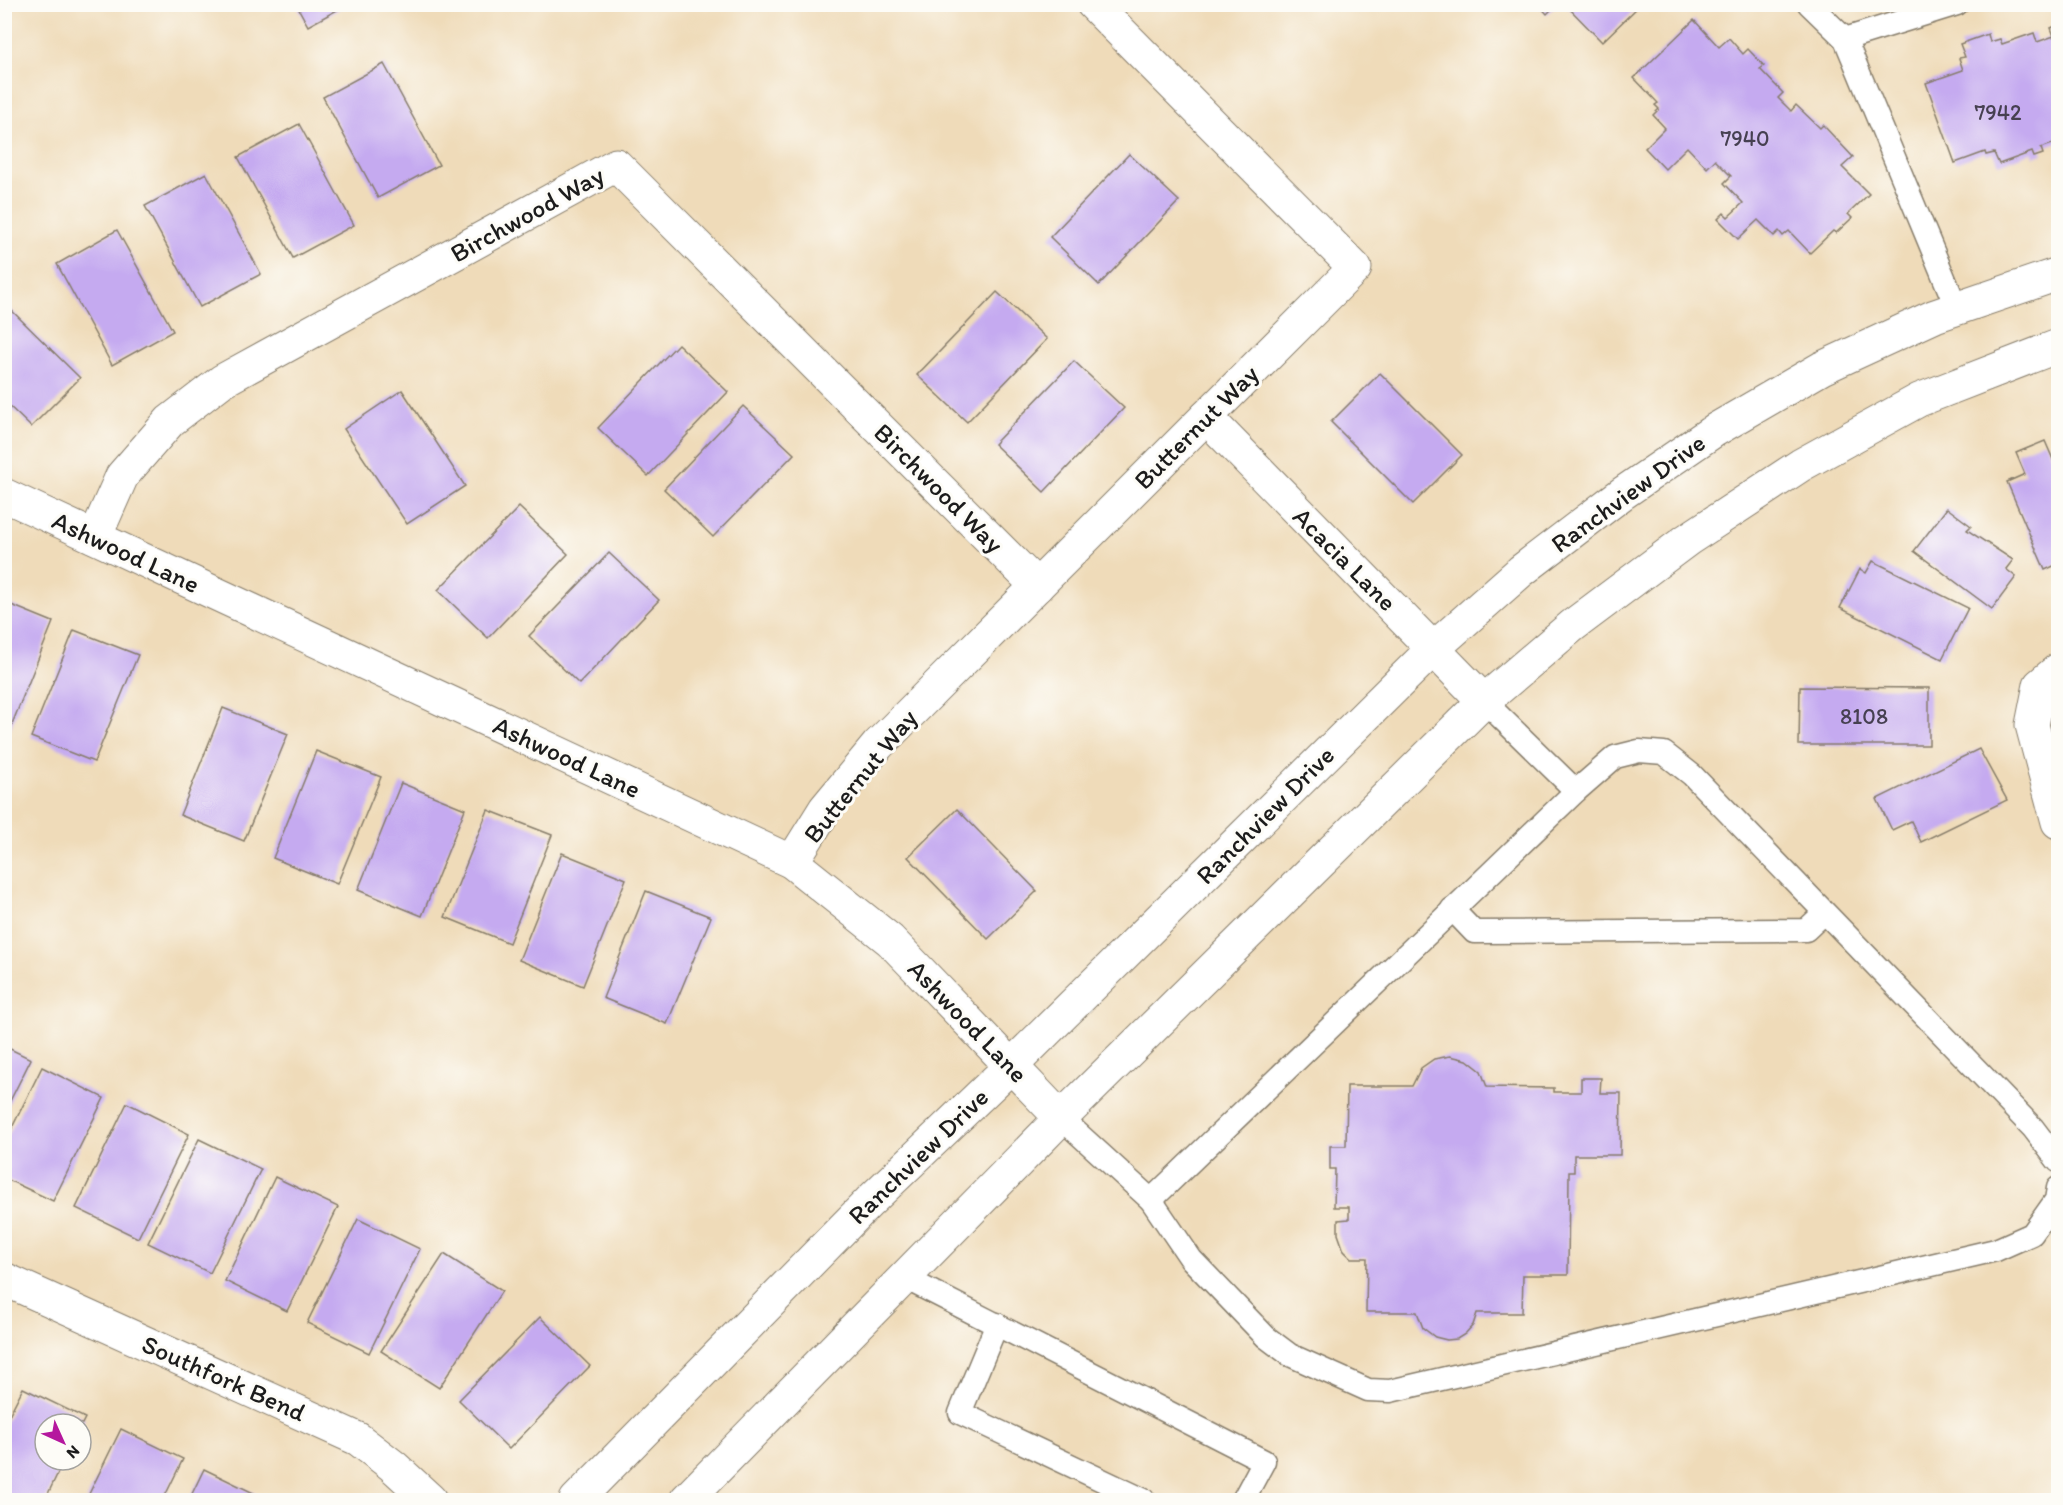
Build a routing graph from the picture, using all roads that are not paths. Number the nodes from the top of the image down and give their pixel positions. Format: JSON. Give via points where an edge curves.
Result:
{"nodes":[{"id":1,"x":1093,"y":4,"type":"edge"},
{"id":2,"x":1809,"y":4,"type":"edge"},
{"id":3,"x":1957,"y":4,"type":"edge"},
{"id":4,"x":1845,"y":39,"type":"junction"},
{"id":5,"x":2058,"y":274,"type":"edge"},
{"id":6,"x":1957,"y":309,"type":"junction"},
{"id":7,"x":2058,"y":346,"type":"edge"},
{"id":8,"x":1206,"y":417,"type":"junction"},
{"id":9,"x":4,"y":495,"type":"edge"},
{"id":10,"x":95,"y":537,"type":"junction"},
{"id":11,"x":1037,"y":586,"type":"junction"},
{"id":12,"x":1434,"y":648,"type":"junction"},
{"id":13,"x":2049,"y":677,"type":"edge"},
{"id":14,"x":1484,"y":701,"type":"junction"},
{"id":15,"x":1576,"y":791,"type":"junction"},
{"id":16,"x":2058,"y":822,"type":"edge"},
{"id":17,"x":792,"y":862,"type":"junction"},
{"id":18,"x":1452,"y":909,"type":"junction"},
{"id":19,"x":1824,"y":913,"type":"junction"},
{"id":20,"x":1011,"y":1066,"type":"junction"},
{"id":21,"x":1061,"y":1118,"type":"junction"},
{"id":22,"x":2058,"y":1161,"type":"edge"},
{"id":23,"x":2058,"y":1188,"type":"edge"},
{"id":24,"x":1151,"y":1200,"type":"junction"},
{"id":25,"x":905,"y":1278,"type":"junction"},
{"id":26,"x":4,"y":1279,"type":"edge"},
{"id":27,"x":997,"y":1324,"type":"junction"},
{"id":28,"x":429,"y":1500,"type":"edge"},
{"id":29,"x":576,"y":1500,"type":"edge"},
{"id":30,"x":686,"y":1500,"type":"edge"},
{"id":31,"x":1144,"y":1500,"type":"edge"},
{"id":32,"x":1243,"y":1500,"type":"edge"}],
"edges":[{"from":1,"to":8,"type":"street","name":"Butternut Way","via":[[1355,268]]},
{"from":2,"to":4,"type":"lane"},
{"from":3,"to":4,"type":"lane"},
{"from":4,"to":6,"type":"lane"},
{"from":5,"to":6,"type":"street","name":"Ranchview Drive"},
{"from":6,"to":12,"type":"street","name":"Ranchview Drive","via":[[1822,368],[1715,430],[1530,564]]},
{"from":7,"to":14,"type":"street","via":[[1919,400],[1801,465],[1687,540],[1572,626]]},
{"from":8,"to":11,"type":"street","name":"Butternut Way"},
{"from":8,"to":12,"type":"street","name":"Acacia Lane"},
{"from":9,"to":10,"type":"street","name":"Ashwood Lane"},
{"from":10,"to":11,"type":"street","name":"Birchwood Way","via":[[122,476],[170,421],[222,381],[616,165]]},
{"from":10,"to":17,"type":"street","name":"Ashwood Lane"},
{"from":11,"to":17,"type":"street","name":"Butternut Way","via":[[878,745],[825,809]]},
{"from":12,"to":14,"type":"street","name":"Acacia Lane"},
{"from":12,"to":20,"type":"street","name":"Ranchview Drive"},
{"from":13,"to":16,"type":"street","via":[[2032,725]]},
{"from":14,"to":15,"type":"lane"},
{"from":14,"to":21,"type":"street"},
{"from":15,"to":18,"type":"lane"},
{"from":15,"to":19,"type":"lane","via":[[1615,757],[1639,751],[1664,753],[1692,776]]},
{"from":17,"to":20,"type":"street","name":"Ashwood Lane","via":[[890,940]]},
{"from":18,"to":19,"type":"lane","via":[[1474,932],[1806,930]]},
{"from":18,"to":24,"type":"lane"},
{"from":19,"to":22,"type":"lane","via":[[2033,1128]]},
{"from":20,"to":21,"type":"street","name":"Ashwood Lane"},
{"from":20,"to":29,"type":"street","name":"Ranchview Drive","via":[[869,1202]]},
{"from":21,"to":24,"type":"lane"},
{"from":21,"to":25,"type":"street"},
{"from":23,"to":24,"type":"lane","via":[[2056,1200],[2032,1234],[1996,1250],[1390,1391],[1368,1390],[1290,1355],[1266,1337],[1191,1259]]},
{"from":25,"to":27,"type":"lane"},
{"from":25,"to":30,"type":"street"},
{"from":26,"to":28,"type":"street","name":"Southfork Bend","via":[[358,1439]]},
{"from":27,"to":31,"type":"lane","via":[[960,1413]]},
{"from":27,"to":32,"type":"lane","via":[[1264,1461]]}]}
